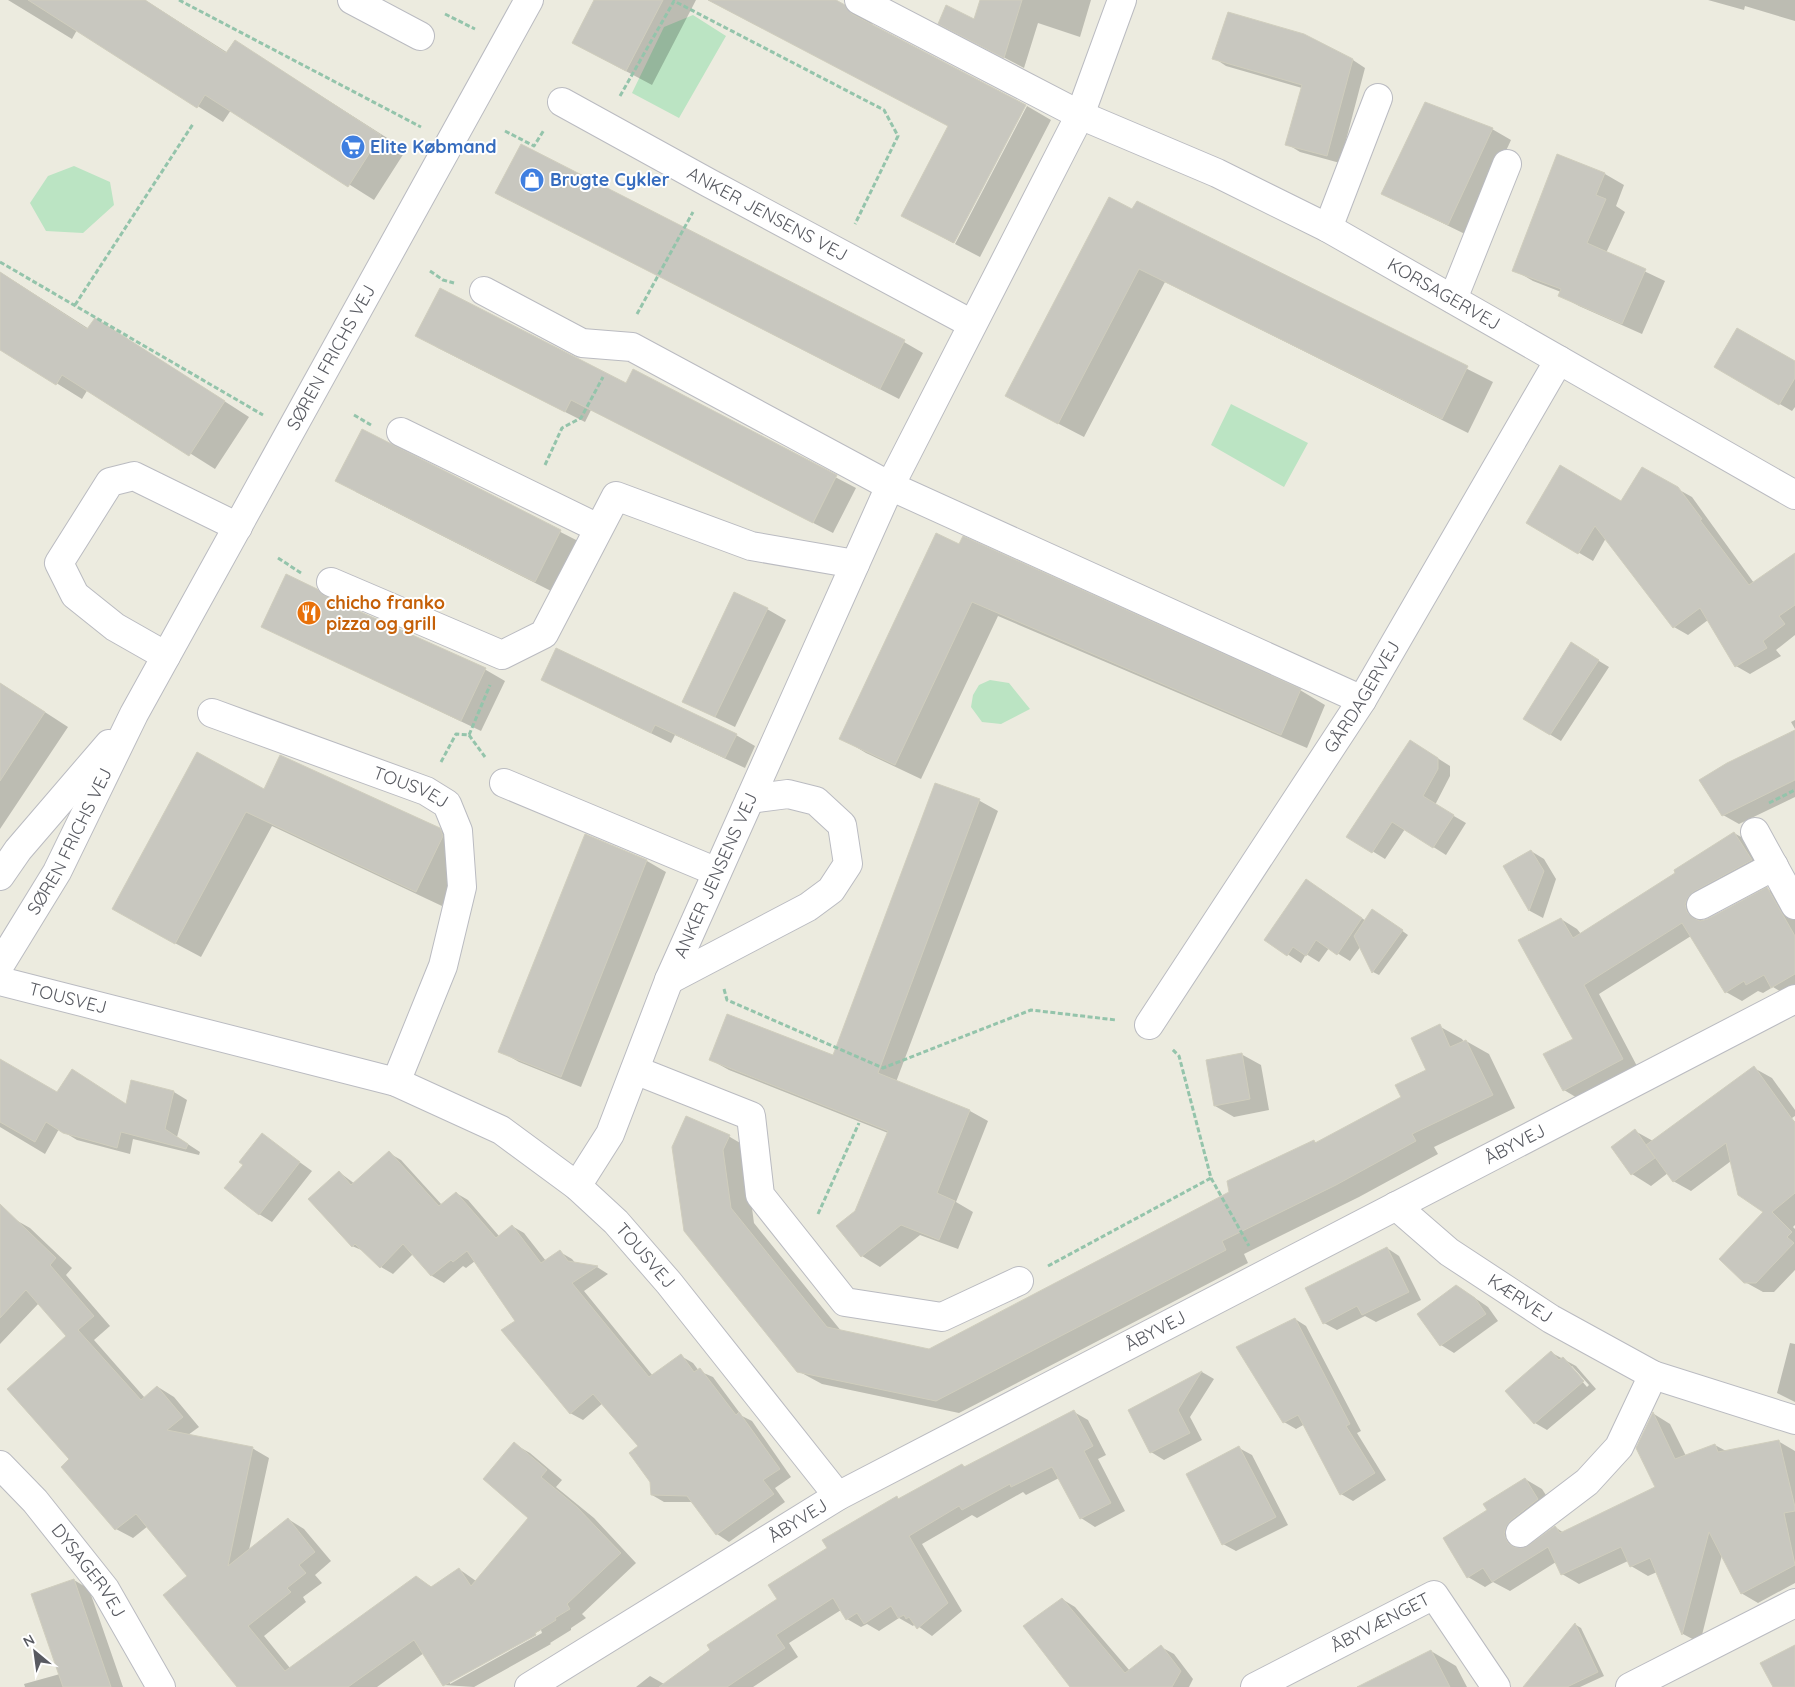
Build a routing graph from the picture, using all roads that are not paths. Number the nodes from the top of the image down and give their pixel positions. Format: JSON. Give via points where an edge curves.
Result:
{"nodes":[{"id":1,"x":352,"y":0,"type":"edge"},
{"id":2,"x":529,"y":0,"type":"edge"},
{"id":3,"x":859,"y":0,"type":"edge"},
{"id":4,"x":1122,"y":0,"type":"edge"},
{"id":5,"x":420,"y":36,"type":"road end"},
{"id":6,"x":1378,"y":98,"type":"dead end"},
{"id":7,"x":562,"y":102,"type":"dead end"},
{"id":8,"x":1080,"y":115,"type":"junction"},
{"id":9,"x":1507,"y":164,"type":"dead end"},
{"id":10,"x":1328,"y":228,"type":"junction"},
{"id":11,"x":484,"y":291,"type":"dead end"},
{"id":12,"x":1453,"y":299,"type":"junction"},
{"id":13,"x":972,"y":324,"type":"junction"},
{"id":14,"x":1559,"y":360,"type":"junction"},
{"id":15,"x":400,"y":432,"type":"dead end"},
{"id":16,"x":890,"y":486,"type":"junction"},
{"id":17,"x":1795,"y":495,"type":"edge"},
{"id":18,"x":238,"y":527,"type":"junction"},
{"id":19,"x":598,"y":528,"type":"junction"},
{"id":20,"x":855,"y":564,"type":"junction"},
{"id":21,"x":332,"y":582,"type":"dead end"},
{"id":22,"x":166,"y":656,"type":"junction"},
{"id":23,"x":1362,"y":700,"type":"junction"},
{"id":24,"x":212,"y":713,"type":"dead end"},
{"id":25,"x":134,"y":714,"type":"junction"},
{"id":26,"x":504,"y":783,"type":"dead end"},
{"id":27,"x":750,"y":799,"type":"junction"},
{"id":28,"x":1755,"y":832,"type":"dead end"},
{"id":29,"x":1774,"y":866,"type":"junction"},
{"id":30,"x":717,"y":872,"type":"junction"},
{"id":31,"x":0,"y":876,"type":"edge"},
{"id":32,"x":1701,"y":905,"type":"dead end"},
{"id":33,"x":1795,"y":905,"type":"edge"},
{"id":34,"x":0,"y":965,"type":"edge"},
{"id":35,"x":669,"y":980,"type":"junction"},
{"id":36,"x":0,"y":981,"type":"edge"},
{"id":37,"x":1795,"y":999,"type":"edge"},
{"id":38,"x":1149,"y":1025,"type":"road end"},
{"id":39,"x":635,"y":1070,"type":"junction"},
{"id":40,"x":396,"y":1082,"type":"junction"},
{"id":41,"x":576,"y":1186,"type":"junction"},
{"id":42,"x":1396,"y":1206,"type":"junction"},
{"id":43,"x":1019,"y":1281,"type":"road end"},
{"id":44,"x":1653,"y":1375,"type":"junction"},
{"id":45,"x":1795,"y":1420,"type":"edge"},
{"id":46,"x":0,"y":1465,"type":"edge"},
{"id":47,"x":838,"y":1496,"type":"junction"},
{"id":48,"x":1520,"y":1533,"type":"dead end"},
{"id":49,"x":1795,"y":1603,"type":"edge"},
{"id":50,"x":161,"y":1687,"type":"edge"},
{"id":51,"x":529,"y":1687,"type":"edge"},
{"id":52,"x":1255,"y":1687,"type":"edge"},
{"id":53,"x":1496,"y":1687,"type":"edge"},
{"id":54,"x":1630,"y":1687,"type":"edge"}],
"edges":[{"from":1,"to":5,"type":"street"},
{"from":2,"to":18,"type":"street","name":"SØREN FRICHS VEJ"},
{"from":3,"to":8,"type":"street"},
{"from":4,"to":8,"type":"street","name":"ANKER JENSENS VEJ"},
{"from":6,"to":10,"type":"street"},
{"from":7,"to":13,"type":"street","name":"ANKER JENSENS VEJ"},
{"from":8,"to":10,"type":"street","name":"KORSAGERVEJ","via":[[1217,173]]},
{"from":8,"to":13,"type":"street","name":"ANKER JENSENS VEJ"},
{"from":9,"to":12,"type":"street"},
{"from":10,"to":12,"type":"street","name":"KORSAGERVEJ"},
{"from":11,"to":16,"type":"street","via":[[582,343],[632,347]]},
{"from":12,"to":14,"type":"street","name":"KORSAGERVEJ"},
{"from":13,"to":16,"type":"street","name":"ANKER JENSENS VEJ"},
{"from":14,"to":17,"type":"street","name":"KORSAGERVEJ"},
{"from":14,"to":23,"type":"street","name":"GÅRDAGERVEJ"},
{"from":15,"to":19,"type":"street"},
{"from":16,"to":20,"type":"street","name":"ANKER JENSENS VEJ"},
{"from":16,"to":23,"type":"street"},
{"from":18,"to":22,"type":"street","name":"SØREN FRICHS VEJ"},
{"from":18,"to":22,"type":"street","via":[[134,476],[110,482],[59,563],[75,595],[115,627]]},
{"from":19,"to":20,"type":"street","via":[[616,496],[751,546]]},
{"from":19,"to":21,"type":"street","via":[[544,634],[502,656]]},
{"from":20,"to":27,"type":"street","name":"ANKER JENSENS VEJ"},
{"from":22,"to":25,"type":"street","name":"SØREN FRICHS VEJ"},
{"from":23,"to":38,"type":"street","name":"GÅRDAGERVEJ"},
{"from":24,"to":40,"type":"street","name":"TOUSVEJ","via":[[426,791],[447,804],[458,831],[462,886],[442,966]]},
{"from":25,"to":31,"type":"street","name":"SØREN FRICHS VEJ","via":[[18,850]]},
{"from":25,"to":34,"type":"street","name":"SØREN FRICHS VEJ","via":[[57,872]]},
{"from":26,"to":30,"type":"street"},
{"from":27,"to":30,"type":"street","name":"ANKER JENSENS VEJ"},
{"from":27,"to":35,"type":"street","via":[[788,794],[816,801],[842,825],[848,864],[831,890],[808,907]]},
{"from":28,"to":29,"type":"street"},
{"from":29,"to":32,"type":"street"},
{"from":29,"to":33,"type":"street"},
{"from":30,"to":35,"type":"street","name":"ANKER JENSENS VEJ"},
{"from":35,"to":39,"type":"street","name":"ANKER JENSENS VEJ"},
{"from":36,"to":40,"type":"street","name":"TOUSVEJ"},
{"from":37,"to":42,"type":"street","name":"ÅBYVEJ"},
{"from":39,"to":41,"type":"street","name":"ANKER JENSENS VEJ","via":[[610,1134]]},
{"from":39,"to":43,"type":"street","via":[[751,1116],[760,1195],[845,1302],[942,1317]]},
{"from":40,"to":41,"type":"street","name":"TOUSVEJ","via":[[501,1130]]},
{"from":41,"to":47,"type":"street","name":"TOUSVEJ","via":[[616,1222],[669,1283]]},
{"from":42,"to":44,"type":"street","name":"KÆRVEJ","via":[[1449,1252],[1552,1319]]},
{"from":42,"to":47,"type":"street","name":"ÅBYVEJ"},
{"from":44,"to":45,"type":"street","name":"KÆRVEJ"},
{"from":44,"to":48,"type":"street","via":[[1619,1447],[1587,1482]]},
{"from":46,"to":50,"type":"street","name":"DYSAGERVEJ","via":[[35,1501],[105,1589]]},
{"from":47,"to":51,"type":"street","name":"ÅBYVEJ"},
{"from":49,"to":54,"type":"street"},
{"from":52,"to":53,"type":"street","name":"ÅBYVÆNGET","via":[[1434,1595]]}]}
